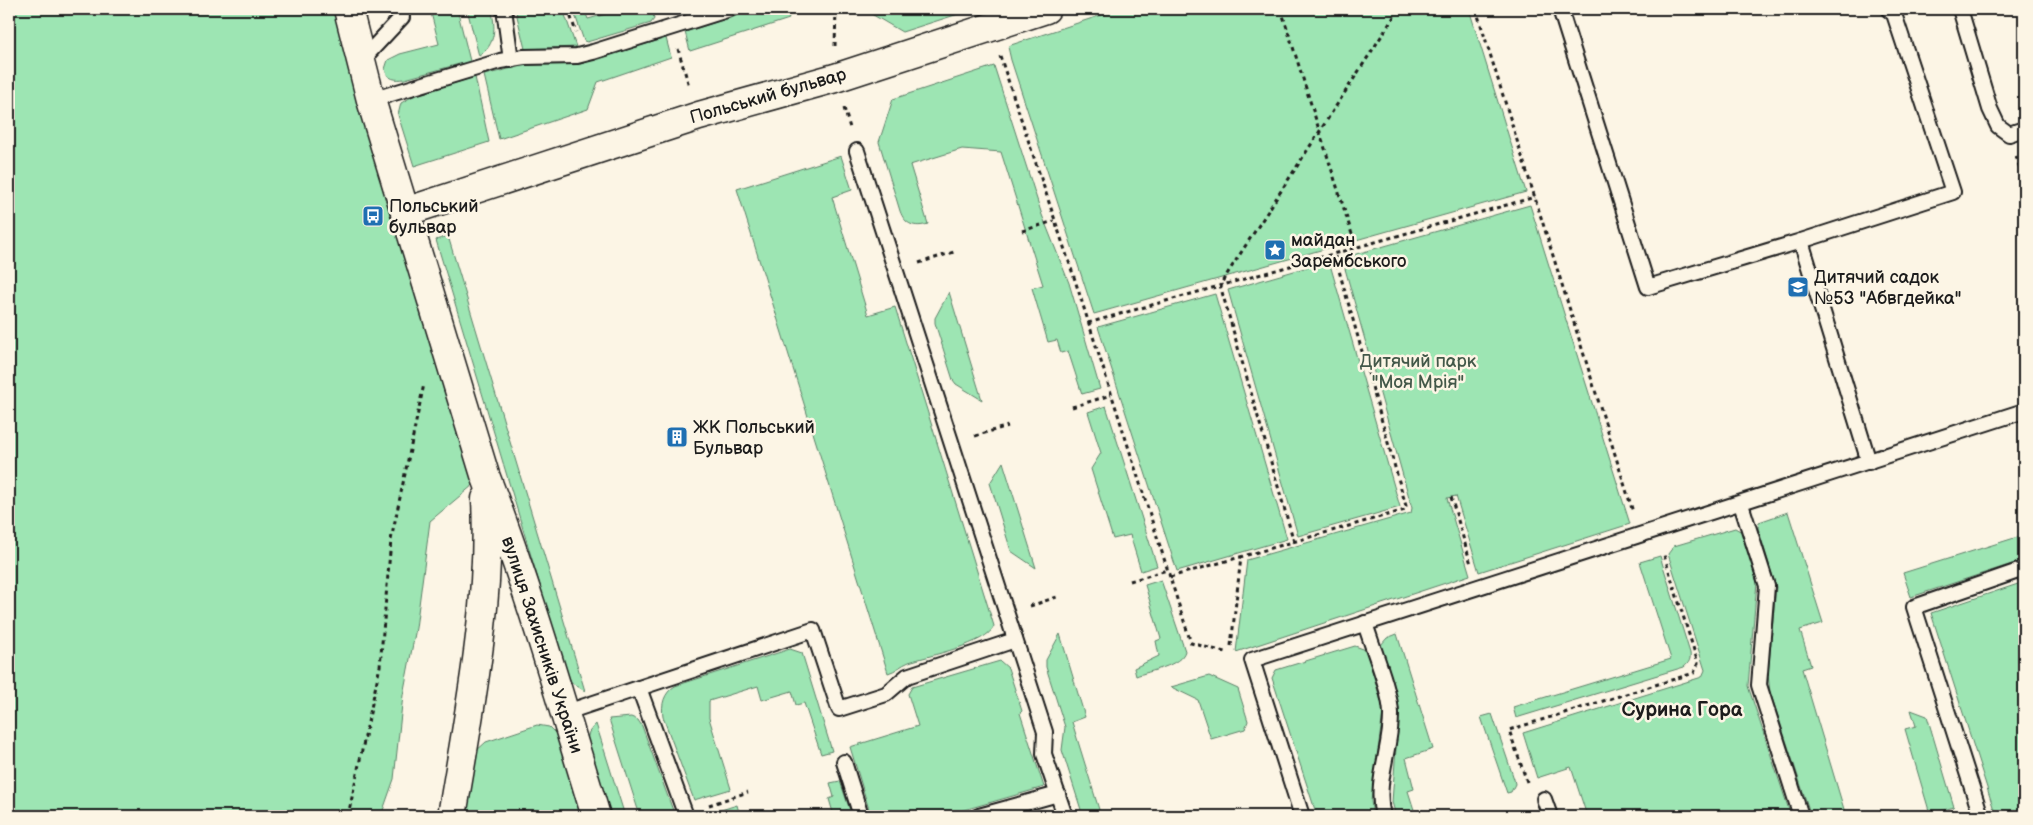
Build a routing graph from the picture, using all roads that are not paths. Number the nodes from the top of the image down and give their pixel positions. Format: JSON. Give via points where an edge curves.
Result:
{"nodes":[{"id":1,"x":348,"y":9,"type":"edge"},
{"id":2,"x":401,"y":9,"type":"edge"},
{"id":3,"x":504,"y":9,"type":"edge"},
{"id":4,"x":730,"y":9,"type":"edge"},
{"id":5,"x":1046,"y":9,"type":"edge"},
{"id":6,"x":1560,"y":9,"type":"edge"},
{"id":7,"x":1888,"y":9,"type":"edge"},
{"id":8,"x":1960,"y":9,"type":"edge"},
{"id":9,"x":511,"y":60,"type":"junction"},
{"id":10,"x":361,"y":61,"type":"junction"},
{"id":11,"x":371,"y":100,"type":"junction"},
{"id":12,"x":2024,"y":129,"type":"edge"},
{"id":13,"x":857,"y":151,"type":"road end"},
{"id":14,"x":404,"y":212,"type":"junction"},
{"id":15,"x":1801,"y":241,"type":"junction"},
{"id":16,"x":2024,"y":411,"type":"edge"},
{"id":17,"x":1869,"y":462,"type":"junction"},
{"id":18,"x":485,"y":475,"type":"junction"},
{"id":19,"x":1741,"y":504,"type":"junction"},
{"id":20,"x":2024,"y":569,"type":"edge"},
{"id":21,"x":1365,"y":624,"type":"junction"},
{"id":22,"x":1015,"y":640,"type":"junction"},
{"id":23,"x":639,"y":688,"type":"junction"},
{"id":24,"x":564,"y":712,"type":"junction"},
{"id":25,"x":844,"y":762,"type":"dead end"},
{"id":26,"x":1058,"y":794,"type":"junction"},
{"id":27,"x":1544,"y":799,"type":"road end"},
{"id":28,"x":685,"y":814,"type":"edge"},
{"id":29,"x":452,"y":816,"type":"edge"},
{"id":30,"x":596,"y":816,"type":"edge"},
{"id":31,"x":861,"y":816,"type":"edge"},
{"id":32,"x":979,"y":816,"type":"edge"},
{"id":33,"x":1065,"y":816,"type":"edge"},
{"id":34,"x":1302,"y":816,"type":"edge"},
{"id":35,"x":1383,"y":816,"type":"edge"},
{"id":36,"x":1550,"y":816,"type":"edge"},
{"id":37,"x":1801,"y":816,"type":"edge"},
{"id":38,"x":1981,"y":816,"type":"edge"}],
"edges":[{"from":1,"to":10,"type":"street","name":"вулиця Захисників України"},
{"from":2,"to":10,"type":"lane","via":[[402,17]]},
{"from":3,"to":9,"type":"lane"},
{"from":4,"to":9,"type":"lane","via":[[577,56]]},
{"from":5,"to":14,"type":"street","name":"Польський бульвар","via":[[835,78],[699,116]]},
{"from":6,"to":15,"type":"lane","via":[[1648,287]]},
{"from":7,"to":15,"type":"lane","via":[[1894,14],[1953,192]]},
{"from":8,"to":12,"type":"lane","via":[[1998,126],[2009,134]]},
{"from":9,"to":11,"type":"lane"},
{"from":10,"to":11,"type":"street","name":"вулиця Захисників України"},
{"from":11,"to":14,"type":"street","name":"вулиця Захисників України"},
{"from":13,"to":22,"type":"lane"},
{"from":14,"to":18,"type":"street","name":"вулиця Захисників України"},
{"from":15,"to":17,"type":"lane"},
{"from":16,"to":17,"type":"lane"},
{"from":17,"to":19,"type":"lane"},
{"from":18,"to":24,"type":"street","name":"вулиця Захисників України"},
{"from":18,"to":29,"type":"street","name":"вулиця Захисників України","via":[[487,522],[482,624]]},
{"from":19,"to":21,"type":"lane"},
{"from":19,"to":37,"type":"lane","via":[[1767,586],[1758,685]]},
{"from":20,"to":38,"type":"lane","via":[[1914,607]]},
{"from":21,"to":34,"type":"lane","via":[[1252,660]]},
{"from":21,"to":35,"type":"lane","via":[[1391,713],[1380,795]]},
{"from":22,"to":23,"type":"lane","via":[[907,676],[886,694],[839,709],[813,630]]},
{"from":22,"to":26,"type":"lane","via":[[1045,732],[1044,754]]},
{"from":23,"to":24,"type":"lane"},
{"from":23,"to":28,"type":"lane"},
{"from":24,"to":30,"type":"street","name":"вулиця Захисників України"},
{"from":25,"to":31,"type":"lane"},
{"from":26,"to":32,"type":"lane"},
{"from":26,"to":33,"type":"lane"},
{"from":27,"to":36,"type":"lane"}]}
